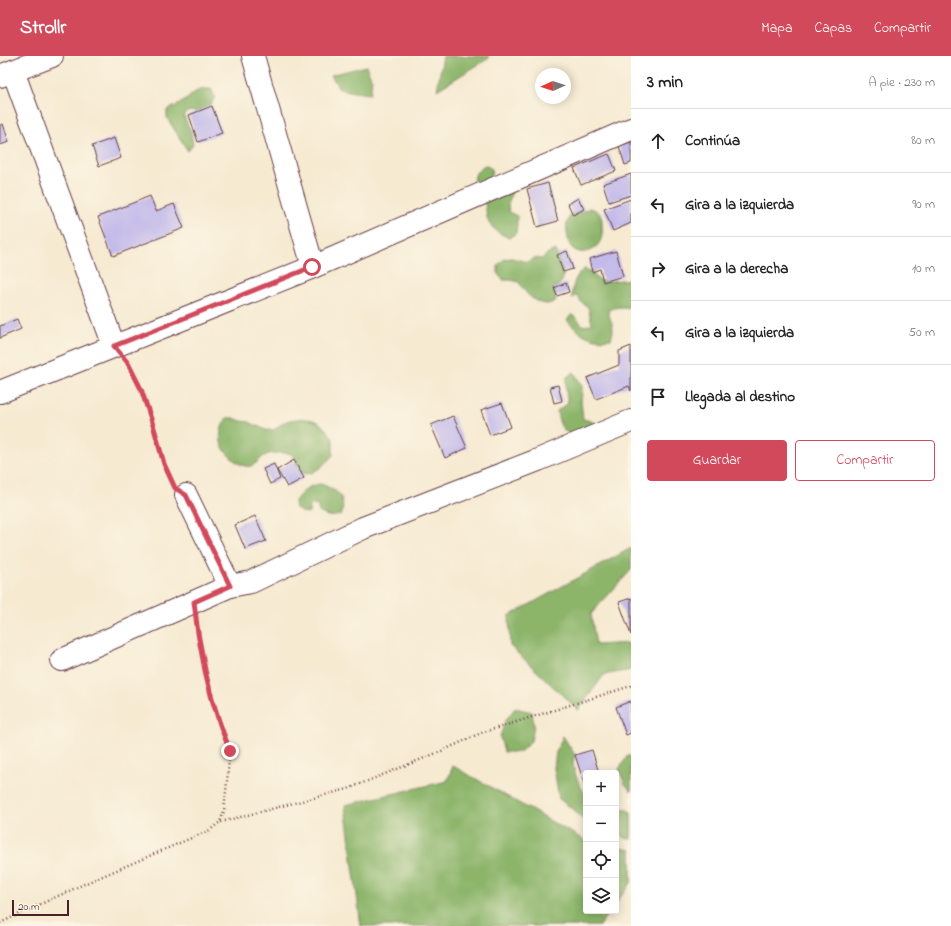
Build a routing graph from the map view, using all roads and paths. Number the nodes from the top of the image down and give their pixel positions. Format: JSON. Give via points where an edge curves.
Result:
{"nodes":[{"id":1,"x":52,"y":56,"type":"edge"},
{"id":2,"x":253,"y":56,"type":"edge"},
{"id":3,"x":6,"y":74,"type":"edge"},
{"id":4,"x":631,"y":129,"type":"edge"},
{"id":5,"x":312,"y":267,"type":"junction"},
{"id":6,"x":114,"y":346,"type":"junction"},
{"id":7,"x":0,"y":392,"type":"edge"},
{"id":8,"x":631,"y":422,"type":"edge"},
{"id":9,"x":186,"y":495,"type":"joint"},
{"id":10,"x":230,"y":586,"type":"junction"},
{"id":11,"x":194,"y":602,"type":"junction"},
{"id":12,"x":62,"y":660,"type":"dead end"},
{"id":13,"x":631,"y":686,"type":"edge"},
{"id":14,"x":220,"y":822,"type":"junction"},
{"id":15,"x":0,"y":923,"type":"edge"}],
"edges":[{"from":1,"to":3,"type":"street"},
{"from":2,"to":5,"type":"street"},
{"from":3,"to":6,"type":"street"},
{"from":4,"to":5,"type":"street"},
{"from":5,"to":6,"type":"street"},
{"from":6,"to":7,"type":"street"},
{"from":6,"to":9,"type":"path","via":[[128,363],[141,389],[164,464],[175,488]]},
{"from":8,"to":10,"type":"street","via":[[363,528],[251,582]]},
{"from":9,"to":10,"type":"street"},
{"from":10,"to":11,"type":"street"},
{"from":11,"to":12,"type":"street"},
{"from":11,"to":14,"type":"path","via":[[209,687],[230,751],[224,811]]},
{"from":13,"to":14,"type":"path","via":[[481,733],[348,789]]},
{"from":14,"to":15,"type":"path","via":[[210,830]]}]}
